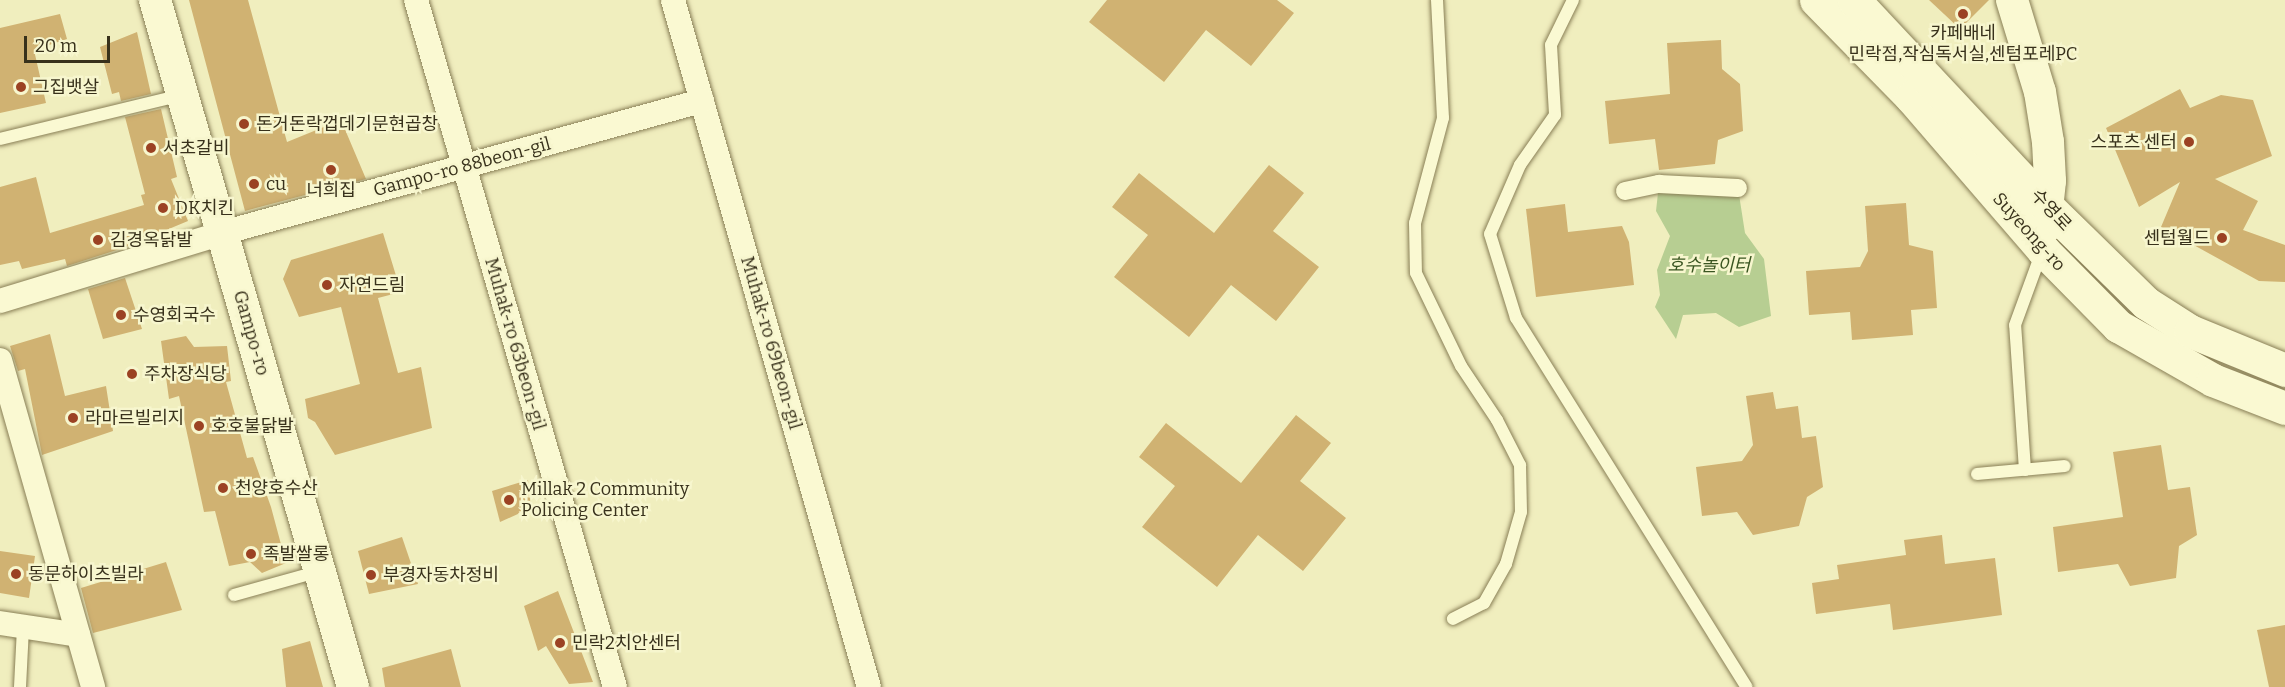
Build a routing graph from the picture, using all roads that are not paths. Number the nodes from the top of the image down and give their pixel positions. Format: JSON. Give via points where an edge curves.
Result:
{"nodes":[{"id":1,"x":155,"y":0,"type":"edge"},
{"id":2,"x":416,"y":0,"type":"edge"},
{"id":3,"x":673,"y":0,"type":"edge"},
{"id":4,"x":1437,"y":0,"type":"edge"},
{"id":5,"x":1573,"y":0,"type":"edge"},
{"id":6,"x":1816,"y":0,"type":"edge"},
{"id":7,"x":1854,"y":0,"type":"edge"},
{"id":8,"x":2012,"y":0,"type":"edge"},
{"id":9,"x":182,"y":95,"type":"junction"},
{"id":10,"x":702,"y":101,"type":"junction"},
{"id":11,"x":0,"y":139,"type":"edge"},
{"id":12,"x":464,"y":167,"type":"junction"},
{"id":13,"x":1738,"y":188,"type":"dead end"},
{"id":14,"x":1625,"y":191,"type":"dead end"},
{"id":15,"x":2048,"y":207,"type":"junction"},
{"id":16,"x":222,"y":233,"type":"junction"},
{"id":17,"x":2043,"y":250,"type":"junction"},
{"id":18,"x":0,"y":301,"type":"edge"},
{"id":19,"x":0,"y":360,"type":"edge"},
{"id":20,"x":2285,"y":370,"type":"edge"},
{"id":21,"x":2285,"y":408,"type":"edge"},
{"id":22,"x":2066,"y":466,"type":"dead end"},
{"id":23,"x":2025,"y":470,"type":"junction"},
{"id":24,"x":1977,"y":474,"type":"dead end"},
{"id":25,"x":320,"y":571,"type":"junction"},
{"id":26,"x":234,"y":596,"type":"dead end"},
{"id":27,"x":1453,"y":619,"type":"dead end"},
{"id":28,"x":11,"y":625,"type":"edge"},
{"id":29,"x":78,"y":636,"type":"junction"},
{"id":30,"x":20,"y":687,"type":"edge"},
{"id":31,"x":93,"y":687,"type":"edge"},
{"id":32,"x":353,"y":687,"type":"edge"},
{"id":33,"x":615,"y":687,"type":"edge"},
{"id":34,"x":869,"y":687,"type":"edge"},
{"id":35,"x":1747,"y":687,"type":"edge"}],
"edges":[{"from":1,"to":9,"type":"street","name":"Gampo-ro"},
{"from":2,"to":12,"type":"street","name":"Muhak-ro 63beon-gil"},
{"from":3,"to":10,"type":"street","name":"Muhak-ro 69beon-gil"},
{"from":4,"to":27,"type":"lane","via":[[1443,118],[1415,223],[1416,273],[1461,366],[1520,465],[1521,512],[1506,564],[1484,603]]},
{"from":5,"to":35,"type":"lane","via":[[1551,45],[1556,115],[1520,165],[1491,234],[1516,318]]},
{"from":6,"to":17,"type":"main road","name":"Suyeong-ro","via":[[1911,97]]},
{"from":7,"to":15,"type":"main road","name":"수영로"},
{"from":8,"to":15,"type":"street","via":[[2040,92],[2048,142]]},
{"from":9,"to":11,"type":"lane"},
{"from":9,"to":16,"type":"street","name":"Gampo-ro"},
{"from":10,"to":12,"type":"street","name":"Gampo-ro 88beon-gil"},
{"from":10,"to":34,"type":"street","name":"Muhak-ro 69beon-gil"},
{"from":12,"to":16,"type":"street","name":"Gampo-ro 88beon-gil"},
{"from":12,"to":33,"type":"street","name":"Muhak-ro 63beon-gil"},
{"from":13,"to":14,"type":"street","via":[[1659,184]]},
{"from":15,"to":17,"type":"street"},
{"from":15,"to":20,"type":"main road","name":"수영로","via":[[2113,274],[2168,318]]},
{"from":16,"to":18,"type":"street","name":"Gampo-ro 88beon-gil"},
{"from":16,"to":25,"type":"street","name":"Gampo-ro"},
{"from":17,"to":21,"type":"main road","name":"Suyeong-ro","via":[[2118,326],[2213,380]]},
{"from":17,"to":23,"type":"lane","via":[[2015,326]]},
{"from":19,"to":29,"type":"street"},
{"from":22,"to":23,"type":"lane"},
{"from":23,"to":24,"type":"lane"},
{"from":25,"to":26,"type":"lane"},
{"from":25,"to":32,"type":"street","name":"Gampo-ro"},
{"from":28,"to":29,"type":"street"},
{"from":28,"to":30,"type":"lane"},
{"from":29,"to":31,"type":"street"}]}
